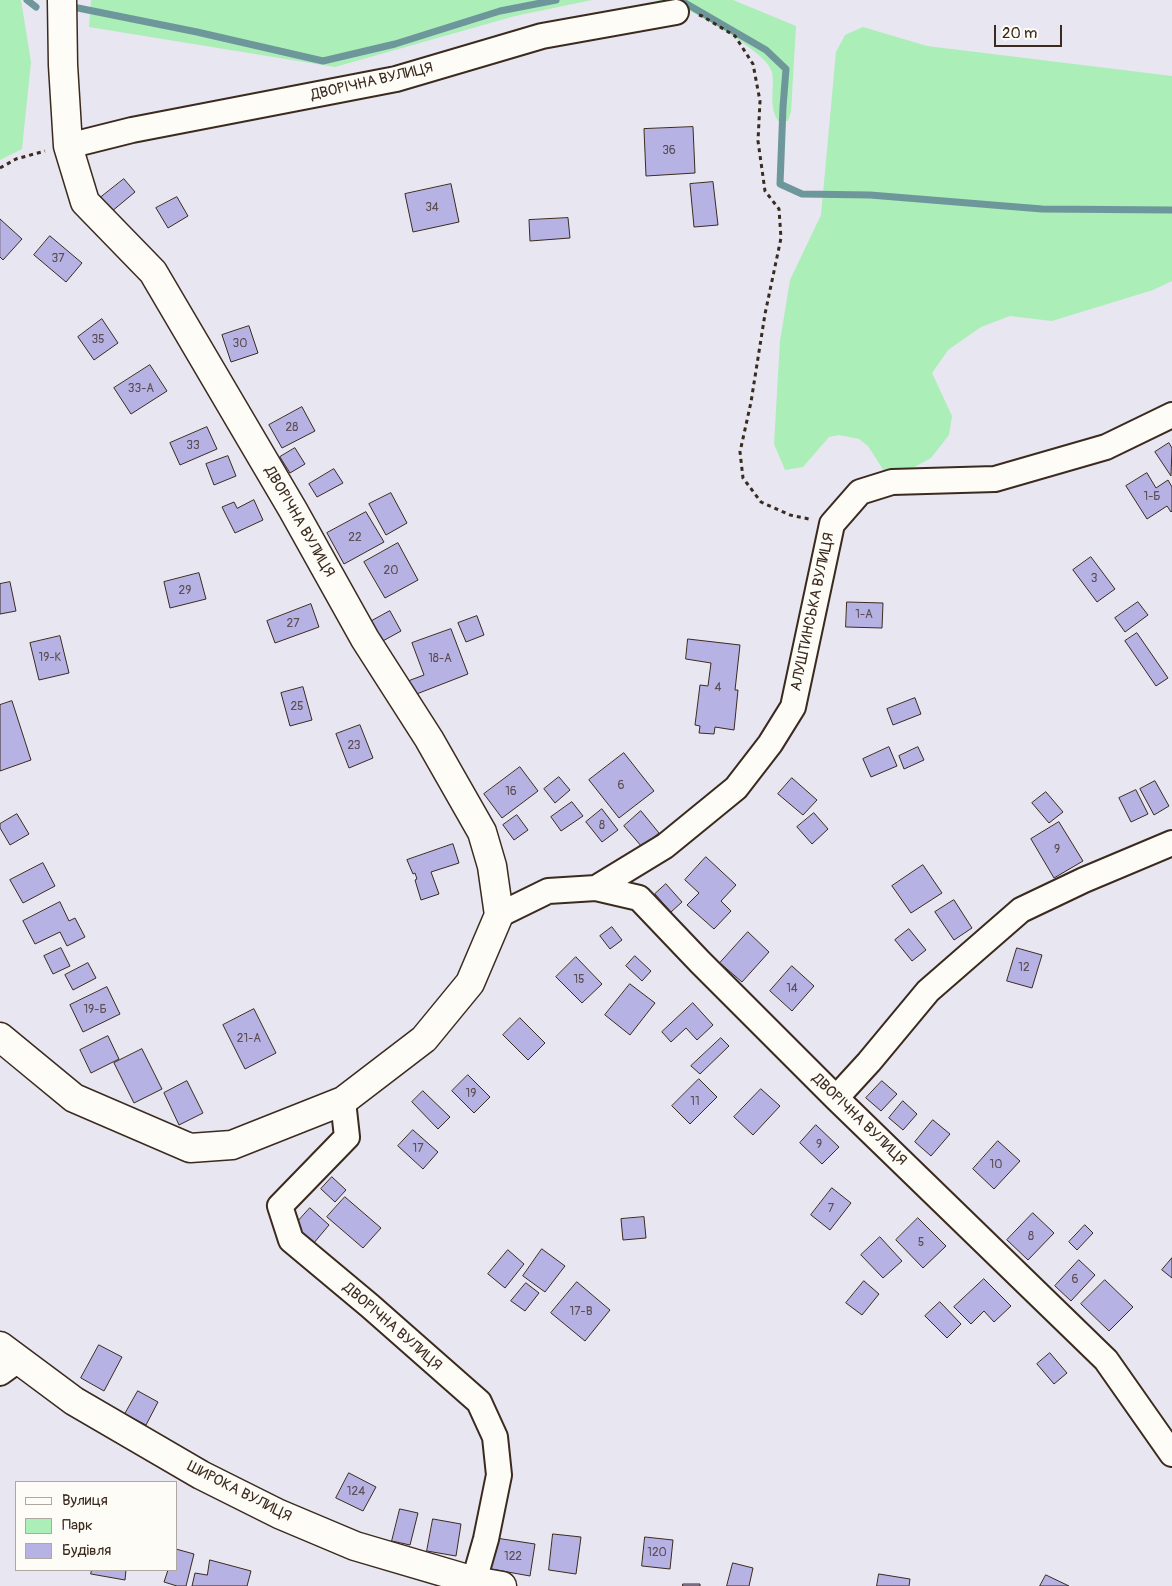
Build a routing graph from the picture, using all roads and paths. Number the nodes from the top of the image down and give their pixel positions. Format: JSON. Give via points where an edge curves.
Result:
{"nodes":[{"id":1,"x":62,"y":0,"type":"edge"},
{"id":2,"x":676,"y":12,"type":"joint"},
{"id":3,"x":68,"y":146,"type":"junction"},
{"id":4,"x":0,"y":168,"type":"edge"},
{"id":5,"x":1172,"y":415,"type":"edge"},
{"id":6,"x":832,"y":524,"type":"junction"},
{"id":7,"x":1172,"y":843,"type":"edge"},
{"id":8,"x":596,"y":888,"type":"junction"},
{"id":9,"x":499,"y":915,"type":"junction"},
{"id":10,"x":0,"y":1037,"type":"edge"},
{"id":11,"x":836,"y":1098,"type":"junction"},
{"id":12,"x":344,"y":1101,"type":"junction"},
{"id":13,"x":6,"y":1360,"type":"edge"},
{"id":14,"x":1172,"y":1454,"type":"edge"},
{"id":15,"x":474,"y":1581,"type":"junction"},
{"id":16,"x":502,"y":1586,"type":"edge"}],
"edges":[{"from":1,"to":3,"type":"street","name":"ДВОРІЧНА ВУЛИЦЯ"},
{"from":2,"to":3,"type":"street","name":"ДВОРІЧНА ВУЛИЦЯ","via":[[542,36],[396,79],[132,130]]},
{"from":2,"to":6,"type":"path","via":[[702,16],[735,36],[753,64],[760,101],[758,141],[765,191],[779,209],[781,238],[740,452],[743,478],[761,502],[790,515]]},
{"from":3,"to":4,"type":"path","via":[[16,159]]},
{"from":3,"to":9,"type":"street","name":"ДВОРІЧНА ВУЛИЦЯ","via":[[86,202],[153,272],[365,639],[429,739],[482,832],[492,866]]},
{"from":5,"to":6,"type":"street","name":"АЛУШТИНСЬКА ВУЛИЦЯ","via":[[1106,447],[995,478],[892,482],[860,492]]},
{"from":6,"to":8,"type":"street","name":"АЛУШТИНСЬКА ВУЛИЦЯ","via":[[792,707],[770,744],[736,788],[665,846]]},
{"from":7,"to":11,"type":"street","via":[[1021,910],[928,991]]},
{"from":8,"to":9,"type":"street","name":"ДВОРІЧНА ВУЛИЦЯ","via":[[548,891]]},
{"from":8,"to":11,"type":"street","name":"ДВОРІЧНА ВУЛИЦЯ","via":[[639,898]]},
{"from":9,"to":12,"type":"street","via":[[470,983],[424,1039]]},
{"from":10,"to":12,"type":"street","via":[[74,1098],[190,1148],[232,1145]]},
{"from":11,"to":14,"type":"street","name":"ДВОРІЧНА ВУЛИЦЯ","via":[[1106,1360]]},
{"from":12,"to":15,"type":"street","name":"ДВОРІЧНА ВУЛИЦЯ","via":[[347,1137],[280,1206],[291,1240],[479,1402],[495,1437],[498,1475]]},
{"from":13,"to":15,"type":"street","name":"ШИРОКА ВУЛИЦЯ","via":[[201,1475],[279,1514],[355,1546]]},
{"from":15,"to":16,"type":"street","name":"ШИРОКА ВУЛИЦЯ"}]}
